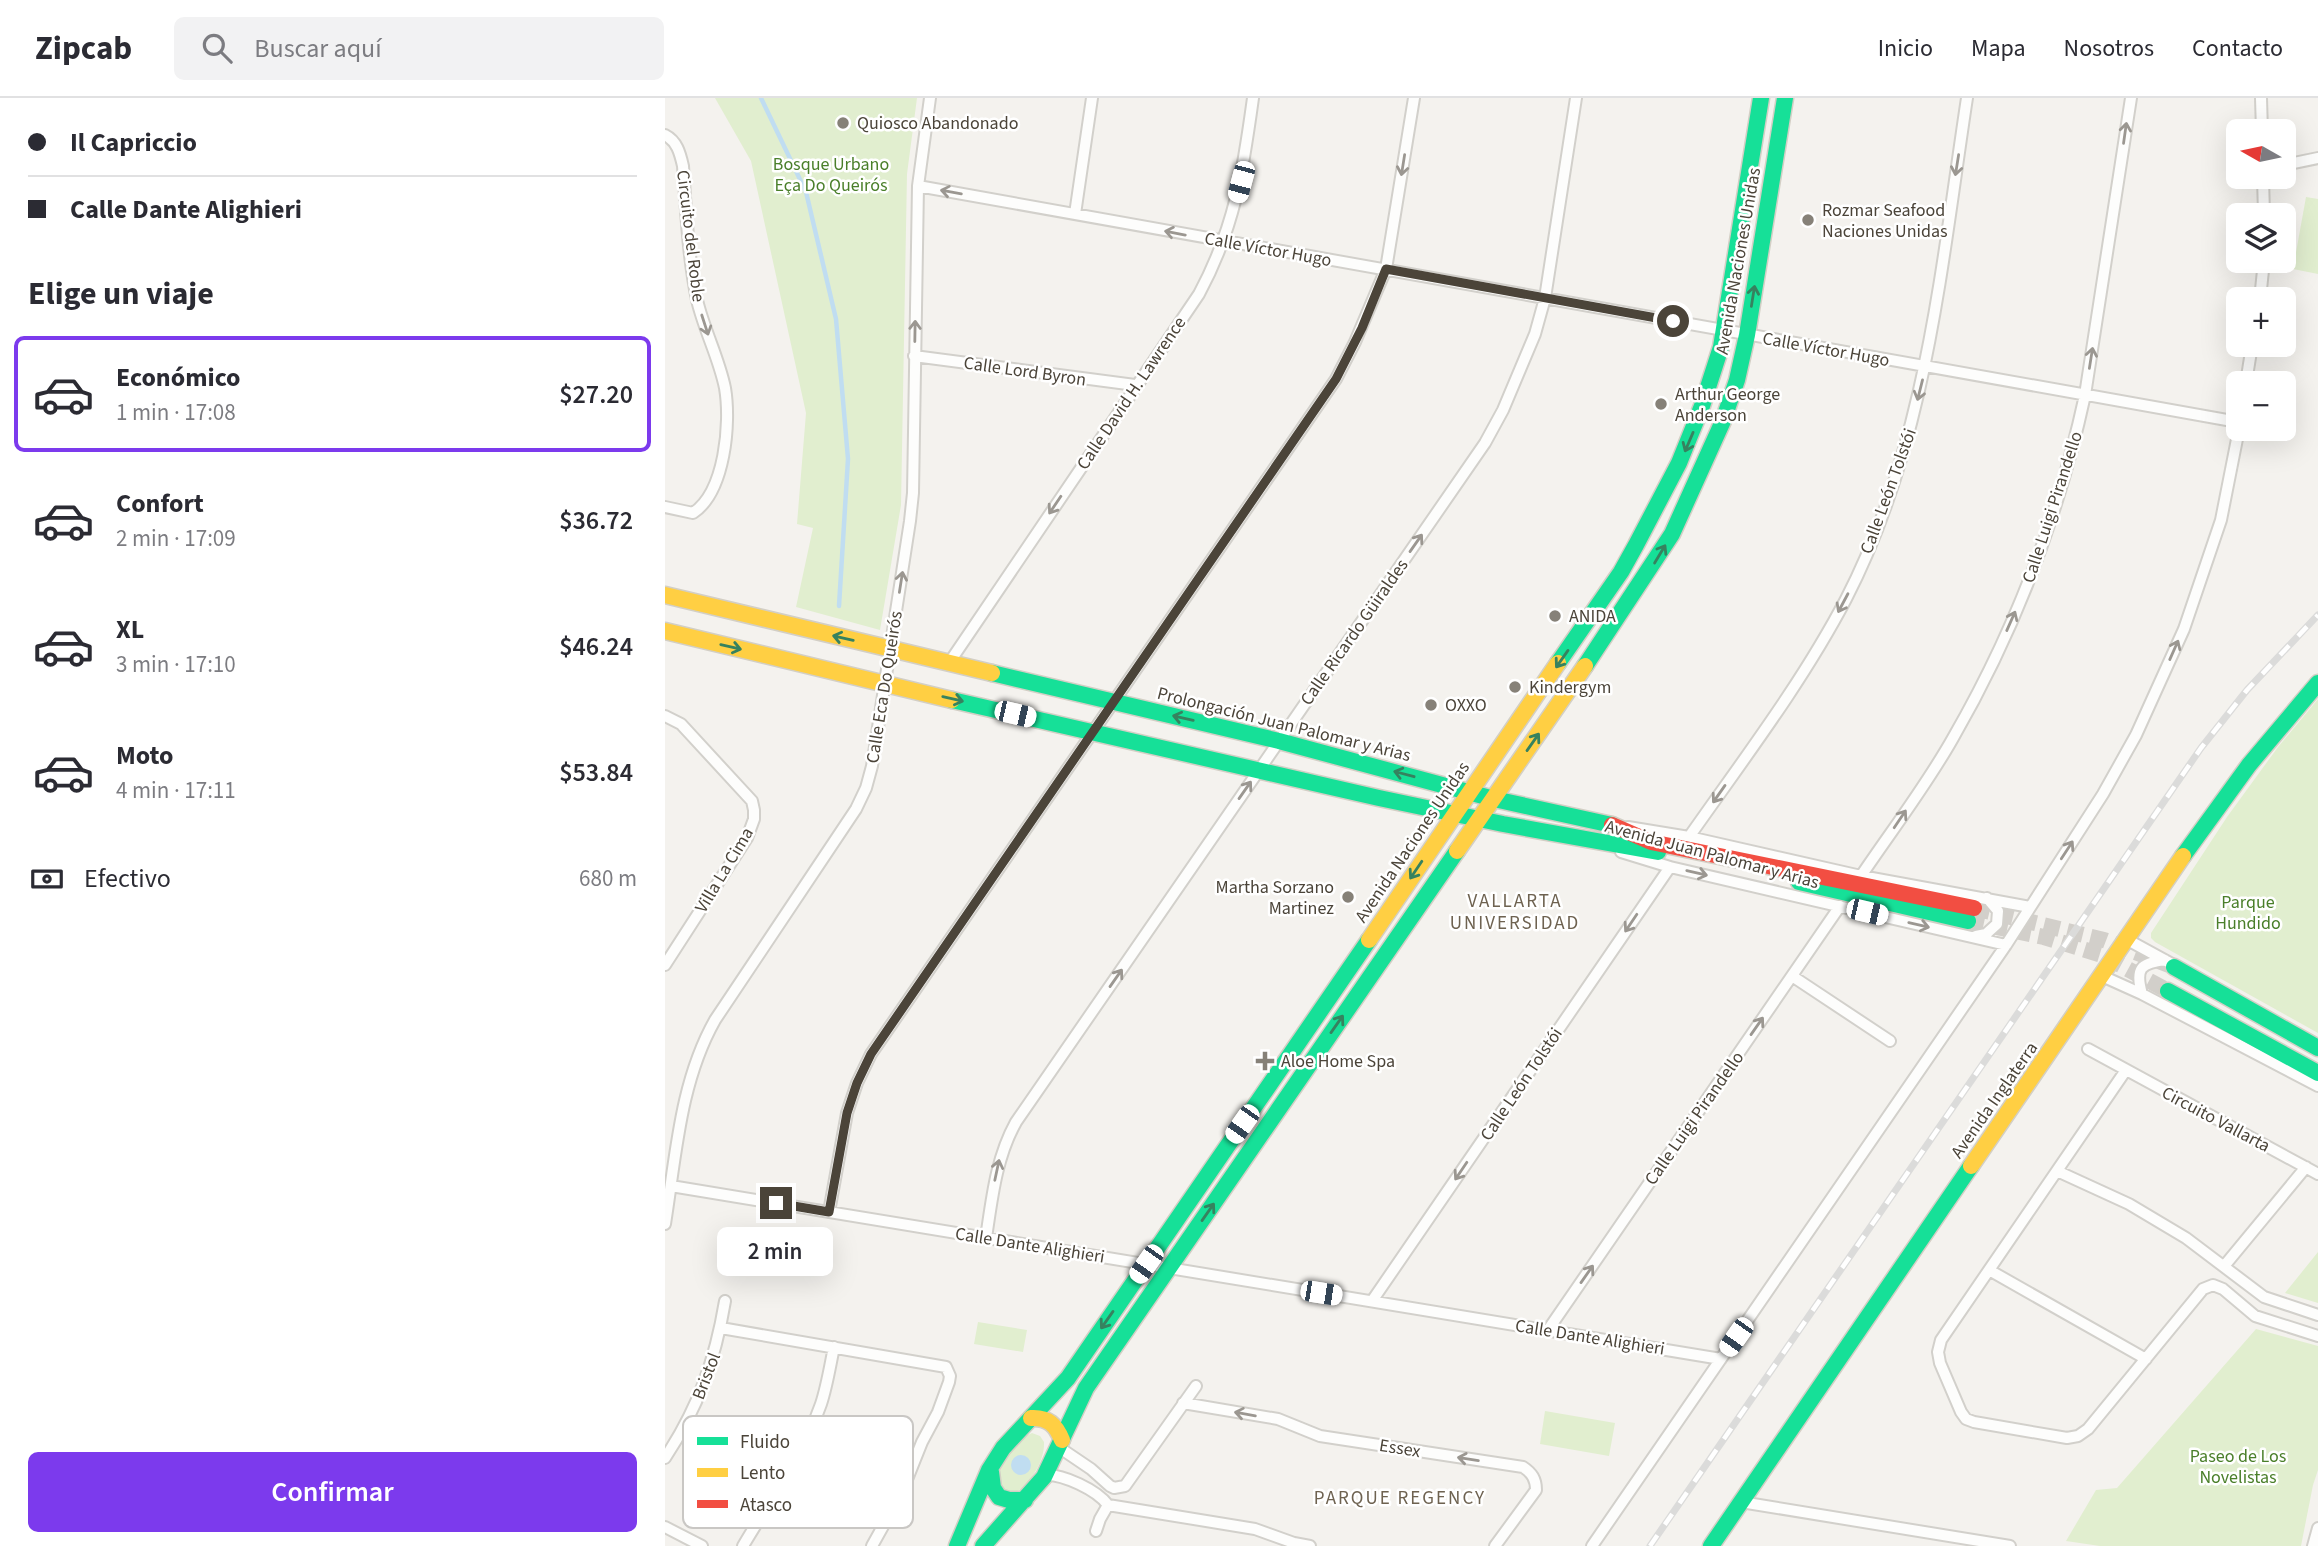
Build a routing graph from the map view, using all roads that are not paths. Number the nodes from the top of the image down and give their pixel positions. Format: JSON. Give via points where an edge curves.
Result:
{"nodes":[{"id":1,"x":929,"y":98,"type":"edge"},
{"id":2,"x":1092,"y":98,"type":"edge"},
{"id":3,"x":1253,"y":98,"type":"edge"},
{"id":4,"x":1414,"y":98,"type":"edge"},
{"id":5,"x":1576,"y":98,"type":"edge"},
{"id":6,"x":1761,"y":98,"type":"edge"},
{"id":7,"x":1785,"y":98,"type":"edge"},
{"id":8,"x":1968,"y":98,"type":"edge"},
{"id":9,"x":2131,"y":98,"type":"edge"},
{"id":10,"x":2261,"y":98,"type":"edge"},
{"id":11,"x":2262,"y":119,"type":"edge"},
{"id":12,"x":665,"y":135,"type":"edge"},
{"id":13,"x":2318,"y":158,"type":"edge"},
{"id":14,"x":2296,"y":163,"type":"edge"},
{"id":15,"x":918,"y":186,"type":"junction"},
{"id":16,"x":1075,"y":214,"type":"junction"},
{"id":17,"x":1224,"y":242,"type":"junction"},
{"id":18,"x":1386,"y":269,"type":"junction"},
{"id":19,"x":1545,"y":298,"type":"junction"},
{"id":20,"x":1725,"y":330,"type":"junction"},
{"id":21,"x":1747,"y":335,"type":"junction"},
{"id":22,"x":914,"y":356,"type":"junction"},
{"id":23,"x":1926,"y":367,"type":"junction"},
{"id":24,"x":1135,"y":385,"type":"junction"},
{"id":25,"x":2085,"y":395,"type":"junction"},
{"id":26,"x":2226,"y":420,"type":"edge"},
{"id":27,"x":2236,"y":441,"type":"edge"},
{"id":28,"x":665,"y":507,"type":"edge"},
{"id":29,"x":665,"y":595,"type":"edge"},
{"id":30,"x":665,"y":631,"type":"edge"},
{"id":31,"x":890,"y":649,"type":"junction"},
{"id":32,"x":949,"y":663,"type":"junction"},
{"id":33,"x":885,"y":683,"type":"junction"},
{"id":34,"x":2318,"y":683,"type":"edge"},
{"id":35,"x":1113,"y":702,"type":"junction"},
{"id":36,"x":667,"y":719,"type":"edge"},
{"id":37,"x":1093,"y":732,"type":"junction"},
{"id":38,"x":1279,"y":741,"type":"junction"},
{"id":39,"x":1258,"y":771,"type":"junction"},
{"id":40,"x":1469,"y":792,"type":"junction"},
{"id":41,"x":1494,"y":799,"type":"junction"},
{"id":42,"x":1455,"y":814,"type":"junction"},
{"id":43,"x":1478,"y":819,"type":"junction"},
{"id":44,"x":1607,"y":823,"type":"junction"},
{"id":45,"x":1689,"y":837,"type":"junction"},
{"id":46,"x":1585,"y":840,"type":"junction"},
{"id":47,"x":1670,"y":867,"type":"junction"},
{"id":48,"x":1861,"y":876,"type":"junction"},
{"id":49,"x":1840,"y":906,"type":"junction"},
{"id":50,"x":2030,"y":907,"type":"junction"},
{"id":51,"x":1977,"y":909,"type":"junction"},
{"id":52,"x":1973,"y":937,"type":"junction"},
{"id":53,"x":2126,"y":939,"type":"junction"},
{"id":54,"x":2006,"y":945,"type":"junction"},
{"id":55,"x":2170,"y":964,"type":"junction"},
{"id":56,"x":665,"y":965,"type":"edge"},
{"id":57,"x":1792,"y":976,"type":"junction"},
{"id":58,"x":2102,"y":976,"type":"junction"},
{"id":59,"x":2168,"y":991,"type":"tunnel mouth"},
{"id":60,"x":2142,"y":994,"type":"junction"},
{"id":61,"x":1890,"y":1041,"type":"dead end"},
{"id":62,"x":2318,"y":1046,"type":"edge"},
{"id":63,"x":2088,"y":1049,"type":"dead end"},
{"id":64,"x":2126,"y":1070,"type":"junction"},
{"id":65,"x":2318,"y":1073,"type":"edge"},
{"id":66,"x":2318,"y":1086,"type":"edge"},
{"id":67,"x":2306,"y":1167,"type":"junction"},
{"id":68,"x":2056,"y":1171,"type":"junction"},
{"id":69,"x":2318,"y":1174,"type":"edge"},
{"id":70,"x":671,"y":1186,"type":"junction"},
{"id":71,"x":829,"y":1212,"type":"junction"},
{"id":72,"x":665,"y":1224,"type":"edge"},
{"id":73,"x":986,"y":1238,"type":"junction"},
{"id":74,"x":1146,"y":1264,"type":"junction"},
{"id":75,"x":2225,"y":1265,"type":"junction"},
{"id":76,"x":1170,"y":1268,"type":"junction"},
{"id":77,"x":1989,"y":1270,"type":"junction"},
{"id":78,"x":725,"y":1301,"type":"dead end"},
{"id":79,"x":1372,"y":1301,"type":"junction"},
{"id":80,"x":2318,"y":1315,"type":"edge"},
{"id":81,"x":721,"y":1328,"type":"junction"},
{"id":82,"x":1548,"y":1330,"type":"junction"},
{"id":83,"x":2318,"y":1336,"type":"edge"},
{"id":84,"x":834,"y":1347,"type":"junction"},
{"id":85,"x":1721,"y":1359,"type":"junction"},
{"id":86,"x":2146,"y":1359,"type":"junction"},
{"id":87,"x":1195,"y":1385,"type":"dead end"},
{"id":88,"x":1183,"y":1403,"type":"junction"},
{"id":89,"x":689,"y":1416,"type":"edge"},
{"id":90,"x":816,"y":1416,"type":"edge"},
{"id":91,"x":1031,"y":1418,"type":"junction"},
{"id":92,"x":683,"y":1426,"type":"edge"},
{"id":93,"x":1061,"y":1444,"type":"junction"},
{"id":94,"x":665,"y":1458,"type":"edge"},
{"id":95,"x":913,"y":1464,"type":"edge"},
{"id":96,"x":991,"y":1469,"type":"junction"},
{"id":97,"x":1045,"y":1475,"type":"junction"},
{"id":98,"x":1025,"y":1500,"type":"junction"},
{"id":99,"x":1741,"y":1502,"type":"junction"},
{"id":100,"x":1108,"y":1505,"type":"junction"},
{"id":101,"x":665,"y":1527,"type":"edge"},
{"id":102,"x":754,"y":1528,"type":"edge"},
{"id":103,"x":882,"y":1528,"type":"edge"},
{"id":104,"x":2318,"y":1528,"type":"edge"},
{"id":105,"x":1096,"y":1531,"type":"dead end"},
{"id":106,"x":1949,"y":1541,"type":"edge"},
{"id":107,"x":1969,"y":1543,"type":"edge"},
{"id":108,"x":702,"y":1546,"type":"edge"},
{"id":109,"x":743,"y":1546,"type":"edge"},
{"id":110,"x":872,"y":1546,"type":"edge"},
{"id":111,"x":957,"y":1546,"type":"edge"},
{"id":112,"x":983,"y":1546,"type":"edge"},
{"id":113,"x":1310,"y":1546,"type":"edge"},
{"id":114,"x":1495,"y":1546,"type":"edge"},
{"id":115,"x":1592,"y":1546,"type":"edge"},
{"id":116,"x":1711,"y":1546,"type":"edge"},
{"id":117,"x":2010,"y":1546,"type":"edge"},
{"id":118,"x":2313,"y":1546,"type":"edge"}],
"edges":[{"from":1,"to":15,"type":"street","name":"Calle Eca Do Queirós"},
{"from":2,"to":16,"type":"street"},
{"from":3,"to":17,"type":"street","name":"Calle David H. Lawrence","via":[[1241,182]]},
{"from":4,"to":18,"type":"street","one_way":true},
{"from":5,"to":19,"type":"street","name":"Calle Ricardo Güiraldes"},
{"from":6,"to":20,"type":"street","name":"Avenida Naciones Unidas"},
{"from":21,"to":7,"type":"street","name":"Avenida Naciones Unidas","one_way":true},
{"from":8,"to":23,"type":"street","name":"Calle León Tolstói","one_way":true},
{"from":25,"to":9,"type":"street","name":"Calle Luigi Pirandello","one_way":true},
{"from":10,"to":11,"type":"street"},
{"from":12,"to":28,"type":"street","name":"Circuito del Roble","one_way":true,"via":[[673,139],[683,166],[698,302],[725,388],[724,449],[710,495],[693,513]]},
{"from":13,"to":14,"type":"street"},
{"from":16,"to":15,"type":"street","name":"Calle Víctor Hugo","one_way":true},
{"from":22,"to":15,"type":"street","name":"Calle Eca Do Queirós","one_way":true},
{"from":17,"to":16,"type":"street","name":"Calle Víctor Hugo","one_way":true},
{"from":17,"to":18,"type":"street","name":"Calle Víctor Hugo"},
{"from":17,"to":24,"type":"street","name":"Calle David H. Lawrence","via":[[1199,294]]},
{"from":18,"to":19,"type":"street","name":"Calle Víctor Hugo"},
{"from":18,"to":35,"type":"street","via":[[1336,379]]},
{"from":19,"to":20,"type":"street","name":"Calle Víctor Hugo"},
{"from":38,"to":19,"type":"street","name":"Calle Ricardo Güiraldes","one_way":true,"via":[[1485,443],[1521,369]]},
{"from":20,"to":21,"type":"street","name":"Calle Víctor Hugo"},
{"from":20,"to":40,"type":"street","name":"Avenida Naciones Unidas","one_way":true,"via":[[1691,437],[1644,532]]},
{"from":21,"to":23,"type":"street","name":"Calle Víctor Hugo"},
{"from":41,"to":21,"type":"street","name":"Avenida Naciones Unidas","one_way":true,"via":[[1672,534],[1724,421]]},
{"from":22,"to":24,"type":"street","name":"Calle Lord Byron"},
{"from":31,"to":22,"type":"street","name":"Calle Eca Do Queirós","one_way":true,"via":[[913,494]]},
{"from":23,"to":25,"type":"street","name":"Calle Víctor Hugo"},
{"from":23,"to":45,"type":"street","name":"Calle León Tolstói","one_way":true,"via":[[1909,438],[1880,522],[1846,598],[1801,676]]},
{"from":24,"to":32,"type":"street","name":"Calle David H. Lawrence","one_way":true},
{"from":25,"to":26,"type":"street","name":"Calle Víctor Hugo"},
{"from":48,"to":25,"type":"street","name":"Calle Luigi Pirandello","one_way":true,"via":[[1953,738],[2004,636],[2057,503]]},
{"from":50,"to":27,"type":"street","one_way":true,"via":[[2103,794],[2162,679],[2217,531]]},
{"from":31,"to":29,"type":"street","name":"Prolongación Juan Palomar y Arias","one_way":true},
{"from":30,"to":33,"type":"street","one_way":true},
{"from":31,"to":32,"type":"street","name":"Prolongación Juan Palomar y Arias"},
{"from":31,"to":33,"type":"street","name":"Calle Eca Do Queirós"},
{"from":32,"to":35,"type":"street","name":"Prolongación Juan Palomar y Arias"},
{"from":33,"to":37,"type":"street","one_way":true},
{"from":33,"to":70,"type":"street","name":"Calle Eca Do Queirós","via":[[862,799],[715,1020],[697,1058],[685,1098]]},
{"from":34,"to":53,"type":"street","name":"Avenida Inglaterra","via":[[2256,756]]},
{"from":35,"to":37,"type":"street"},
{"from":38,"to":35,"type":"street","name":"Prolongación Juan Palomar y Arias","one_way":true},
{"from":36,"to":56,"type":"street","name":"Villa La Cima","via":[[681,724],[754,810],[747,838]]},
{"from":37,"to":39,"type":"street"},
{"from":37,"to":71,"type":"street","via":[[871,1054],[847,1113]]},
{"from":38,"to":39,"type":"street","name":"Calle Ricardo Güiraldes"},
{"from":40,"to":38,"type":"street","name":"Prolongación Juan Palomar y Arias","one_way":true},
{"from":39,"to":42,"type":"street"},
{"from":73,"to":39,"type":"street","name":"Calle Ricardo Güiraldes","one_way":true,"via":[[1007,1137]]},
{"from":40,"to":41,"type":"street","name":"Prolongación Juan Palomar y Arias"},
{"from":40,"to":42,"type":"street","name":"Avenida Naciones Unidas"},
{"from":41,"to":43,"type":"street","name":"Avenida Naciones Unidas"},
{"from":41,"to":44,"type":"street","name":"Prolongación Juan Palomar y Arias"},
{"from":42,"to":43,"type":"street"},
{"from":42,"to":74,"type":"street","name":"Avenida Naciones Unidas","one_way":true},
{"from":43,"to":46,"type":"street"},
{"from":76,"to":43,"type":"street","name":"Avenida Naciones Unidas","one_way":true},
{"from":44,"to":45,"type":"street","name":"Avenida Juan Palomar y Arias"},
{"from":44,"to":51,"type":"street","name":"Avenida Juan Palomar y Arias","via":[[1651,842]]},
{"from":45,"to":48,"type":"street","name":"Avenida Juan Palomar y Arias"},
{"from":46,"to":47,"type":"street","name":"Avenida Juan Palomar y Arias"},
{"from":46,"to":51,"type":"street","name":"Avenida Juan Palomar y Arias"},
{"from":47,"to":49,"type":"street","name":"Avenida Juan Palomar y Arias","one_way":true},
{"from":47,"to":79,"type":"street","name":"Calle León Tolstói","one_way":true},
{"from":48,"to":51,"type":"street","name":"Avenida Juan Palomar y Arias"},
{"from":49,"to":52,"type":"street","name":"Avenida Juan Palomar y Arias","one_way":true},
{"from":49,"to":57,"type":"street","name":"Calle Luigi Pirandello"},
{"from":50,"to":51,"type":"street","name":"Avenida Juan Palomar y Arias"},
{"from":50,"to":54,"type":"street"},
{"from":51,"to":52,"type":"street","via":[[1998,911],[1997,924]]},
{"from":52,"to":54,"type":"street","name":"Avenida Juan Palomar y Arias"},
{"from":53,"to":55,"type":"street"},
{"from":53,"to":58,"type":"street","name":"Avenida Inglaterra"},
{"from":54,"to":85,"type":"street"},
{"from":55,"to":60,"type":"street","via":[[2149,962],[2143,966],[2138,981]]},
{"from":55,"to":62,"type":"street"},
{"from":57,"to":61,"type":"street"},
{"from":82,"to":57,"type":"street","name":"Calle Luigi Pirandello","one_way":true},
{"from":58,"to":60,"type":"street"},
{"from":58,"to":99,"type":"street","name":"Avenida Inglaterra"},
{"from":59,"to":65,"type":"street"},
{"from":60,"to":66,"type":"street"},
{"from":63,"to":64,"type":"street","name":"Circuito Vallarta"},
{"from":64,"to":67,"type":"street","name":"Circuito Vallarta"},
{"from":64,"to":68,"type":"street"},
{"from":67,"to":69,"type":"street","name":"Circuito Vallarta"},
{"from":67,"to":75,"type":"street"},
{"from":68,"to":75,"type":"street","via":[[2129,1204]]},
{"from":68,"to":77,"type":"street"},
{"from":70,"to":71,"type":"street","name":"Calle Dante Alighieri"},
{"from":70,"to":72,"type":"street","name":"Calle Eca Do Queirós"},
{"from":71,"to":73,"type":"street","name":"Calle Dante Alighieri"},
{"from":73,"to":74,"type":"street","name":"Calle Dante Alighieri"},
{"from":74,"to":76,"type":"street","name":"Calle Dante Alighieri"},
{"from":74,"to":91,"type":"street","name":"Avenida Naciones Unidas","one_way":true,"via":[[1067,1378]]},
{"from":75,"to":80,"type":"street","via":[[2264,1297]]},
{"from":76,"to":79,"type":"street","name":"Calle Dante Alighieri"},
{"from":76,"to":93,"type":"street","name":"Avenida Naciones Unidas","via":[[1086,1388]]},
{"from":77,"to":86,"type":"street"},
{"from":77,"to":86,"type":"street","via":[[1941,1340],[1938,1352],[1966,1419],[2067,1438],[2078,1436]]},
{"from":78,"to":81,"type":"street","name":"Bristol"},
{"from":79,"to":82,"type":"street","name":"Calle Dante Alighieri"},
{"from":81,"to":84,"type":"street","name":"Bristol"},
{"from":81,"to":89,"type":"street","name":"Bristol"},
{"from":82,"to":85,"type":"street","name":"Calle Dante Alighieri"},
{"from":83,"to":86,"type":"street","via":[[2255,1316],[2213,1285],[2203,1289]]},
{"from":84,"to":90,"type":"street"},
{"from":84,"to":95,"type":"street","name":"Bristol","via":[[946,1367],[950,1382]]},
{"from":85,"to":115,"type":"street"},
{"from":87,"to":88,"type":"street"},
{"from":88,"to":93,"type":"street","via":[[1125,1486],[1110,1486]]},
{"from":114,"to":88,"type":"street","name":"Essex","one_way":true,"via":[[1535,1490],[1533,1475],[1523,1467],[1320,1436],[1278,1419]]},
{"from":91,"to":93,"type":"street","via":[[1053,1423]]},
{"from":91,"to":96,"type":"street","name":"Avenida Naciones Unidas"},
{"from":92,"to":94,"type":"street","name":"Bristol"},
{"from":93,"to":97,"type":"street","name":"Avenida Naciones Unidas"},
{"from":96,"to":98,"type":"street","via":[[994,1494],[1000,1499]]},
{"from":96,"to":111,"type":"street","name":"Avenida Naciones Unidas"},
{"from":97,"to":98,"type":"street","name":"Avenida Naciones Unidas"},
{"from":97,"to":100,"type":"street","via":[[1081,1486]]},
{"from":98,"to":112,"type":"street","name":"Avenida Naciones Unidas"},
{"from":99,"to":106,"type":"street"},
{"from":99,"to":116,"type":"street","name":"Avenida Inglaterra"},
{"from":100,"to":105,"type":"street"},
{"from":100,"to":113,"type":"street","via":[[1255,1529]]},
{"from":101,"to":108,"type":"street"},
{"from":102,"to":109,"type":"street"},
{"from":103,"to":110,"type":"street","name":"Bristol"},
{"from":104,"to":118,"type":"street"},
{"from":106,"to":107,"type":"street"},
{"from":107,"to":117,"type":"street"}]}
